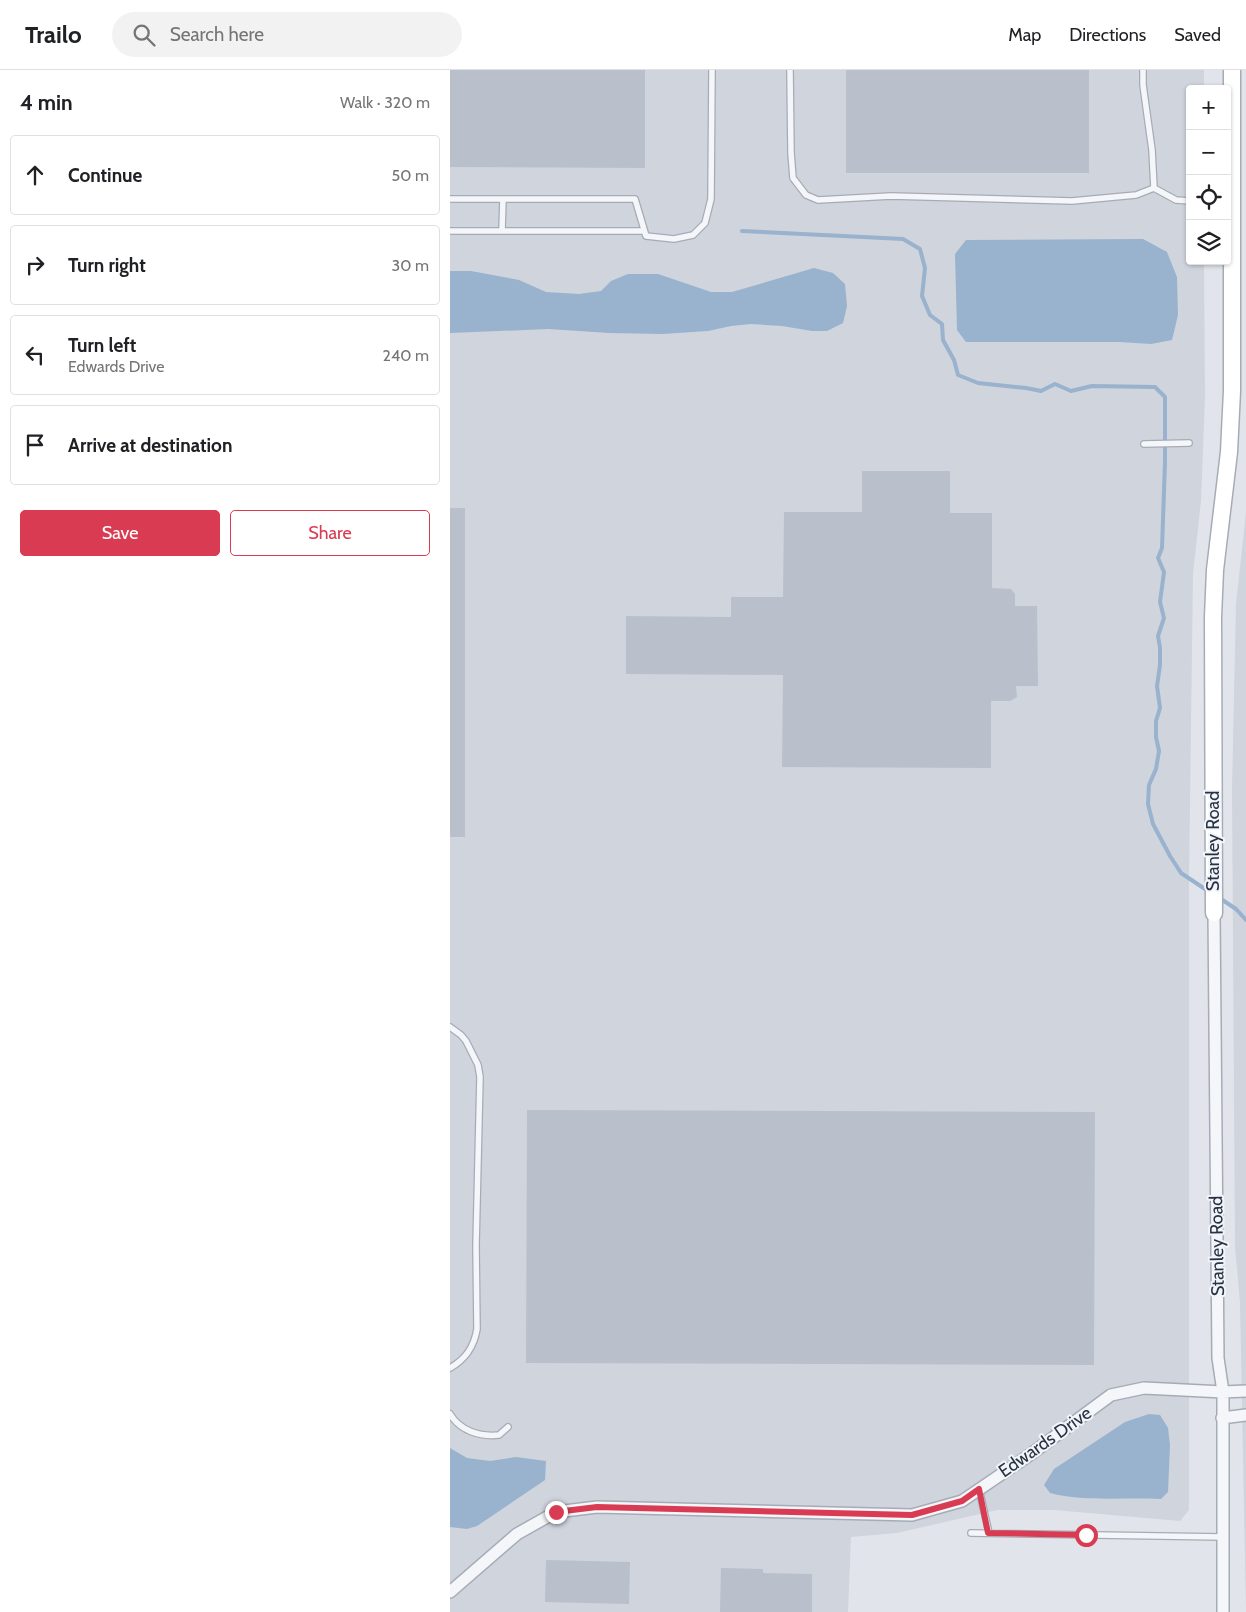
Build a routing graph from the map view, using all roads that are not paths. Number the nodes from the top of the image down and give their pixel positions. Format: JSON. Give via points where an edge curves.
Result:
{"nodes":[{"id":1,"x":712,"y":70,"type":"edge"},
{"id":2,"x":790,"y":70,"type":"edge"},
{"id":3,"x":1143,"y":70,"type":"edge"},
{"id":4,"x":1232,"y":70,"type":"edge"},
{"id":5,"x":1230,"y":175,"type":"edge"},
{"id":6,"x":1154,"y":188,"type":"junction"},
{"id":7,"x":450,"y":200,"type":"edge"},
{"id":8,"x":502,"y":200,"type":"junction"},
{"id":9,"x":1186,"y":201,"type":"edge"},
{"id":10,"x":1230,"y":220,"type":"edge"},
{"id":11,"x":502,"y":230,"type":"junction"},
{"id":12,"x":450,"y":231,"type":"edge"},
{"id":13,"x":644,"y":231,"type":"junction"},
{"id":14,"x":1144,"y":444,"type":"dead end"},
{"id":15,"x":1189,"y":444,"type":"dead end"},
{"id":16,"x":1214,"y":913,"type":"joint"},
{"id":17,"x":450,"y":1027,"type":"edge"},
{"id":18,"x":450,"y":1368,"type":"edge"},
{"id":19,"x":1246,"y":1391,"type":"edge"},
{"id":20,"x":1223,"y":1392,"type":"junction"},
{"id":21,"x":450,"y":1414,"type":"edge"},
{"id":22,"x":1246,"y":1415,"type":"edge"},
{"id":23,"x":1222,"y":1418,"type":"junction"},
{"id":24,"x":508,"y":1427,"type":"dead end"},
{"id":25,"x":979,"y":1489,"type":"junction"},
{"id":26,"x":971,"y":1533,"type":"dead end"},
{"id":27,"x":988,"y":1533,"type":"junction"},
{"id":28,"x":1223,"y":1538,"type":"junction"},
{"id":29,"x":450,"y":1592,"type":"edge"},
{"id":30,"x":1223,"y":1612,"type":"edge"}],
"edges":[{"from":1,"to":13,"type":"lane","via":[[711,199],[705,223],[693,235],[674,239],[646,236]]},
{"from":2,"to":6,"type":"lane","via":[[793,178],[806,194],[818,200],[891,196],[1072,201],[1136,195]]},
{"from":3,"to":6,"type":"lane"},
{"from":4,"to":5,"type":"street","name":"Stanley Road"},
{"from":6,"to":9,"type":"lane","via":[[1176,200]]},
{"from":7,"to":8,"type":"lane"},
{"from":8,"to":11,"type":"lane"},
{"from":8,"to":13,"type":"lane","via":[[635,199]]},
{"from":10,"to":16,"type":"street","name":"Stanley Road","via":[[1231,418],[1213,617]]},
{"from":11,"to":12,"type":"lane"},
{"from":11,"to":13,"type":"lane"},
{"from":14,"to":15,"type":"lane"},
{"from":16,"to":20,"type":"street","name":"Stanley Road","via":[[1218,1358]]},
{"from":17,"to":18,"type":"lane","via":[[466,1041],[478,1065],[480,1117],[477,1329],[470,1350]]},
{"from":19,"to":20,"type":"street","name":"Edwards Drive"},
{"from":20,"to":23,"type":"street","name":"Stanley Road"},
{"from":20,"to":25,"type":"street","name":"Edwards Drive","via":[[1144,1388],[1112,1395]]},
{"from":21,"to":24,"type":"lane","via":[[455,1422],[473,1433],[499,1435]]},
{"from":22,"to":23,"type":"street"},
{"from":23,"to":28,"type":"street","name":"Stanley Road"},
{"from":25,"to":27,"type":"lane"},
{"from":25,"to":29,"type":"street","name":"Edwards Drive","via":[[962,1501],[912,1515],[597,1507],[556,1512],[517,1534]]},
{"from":26,"to":27,"type":"lane"},
{"from":27,"to":28,"type":"lane"},
{"from":28,"to":30,"type":"street","name":"Stanley Road"}]}
